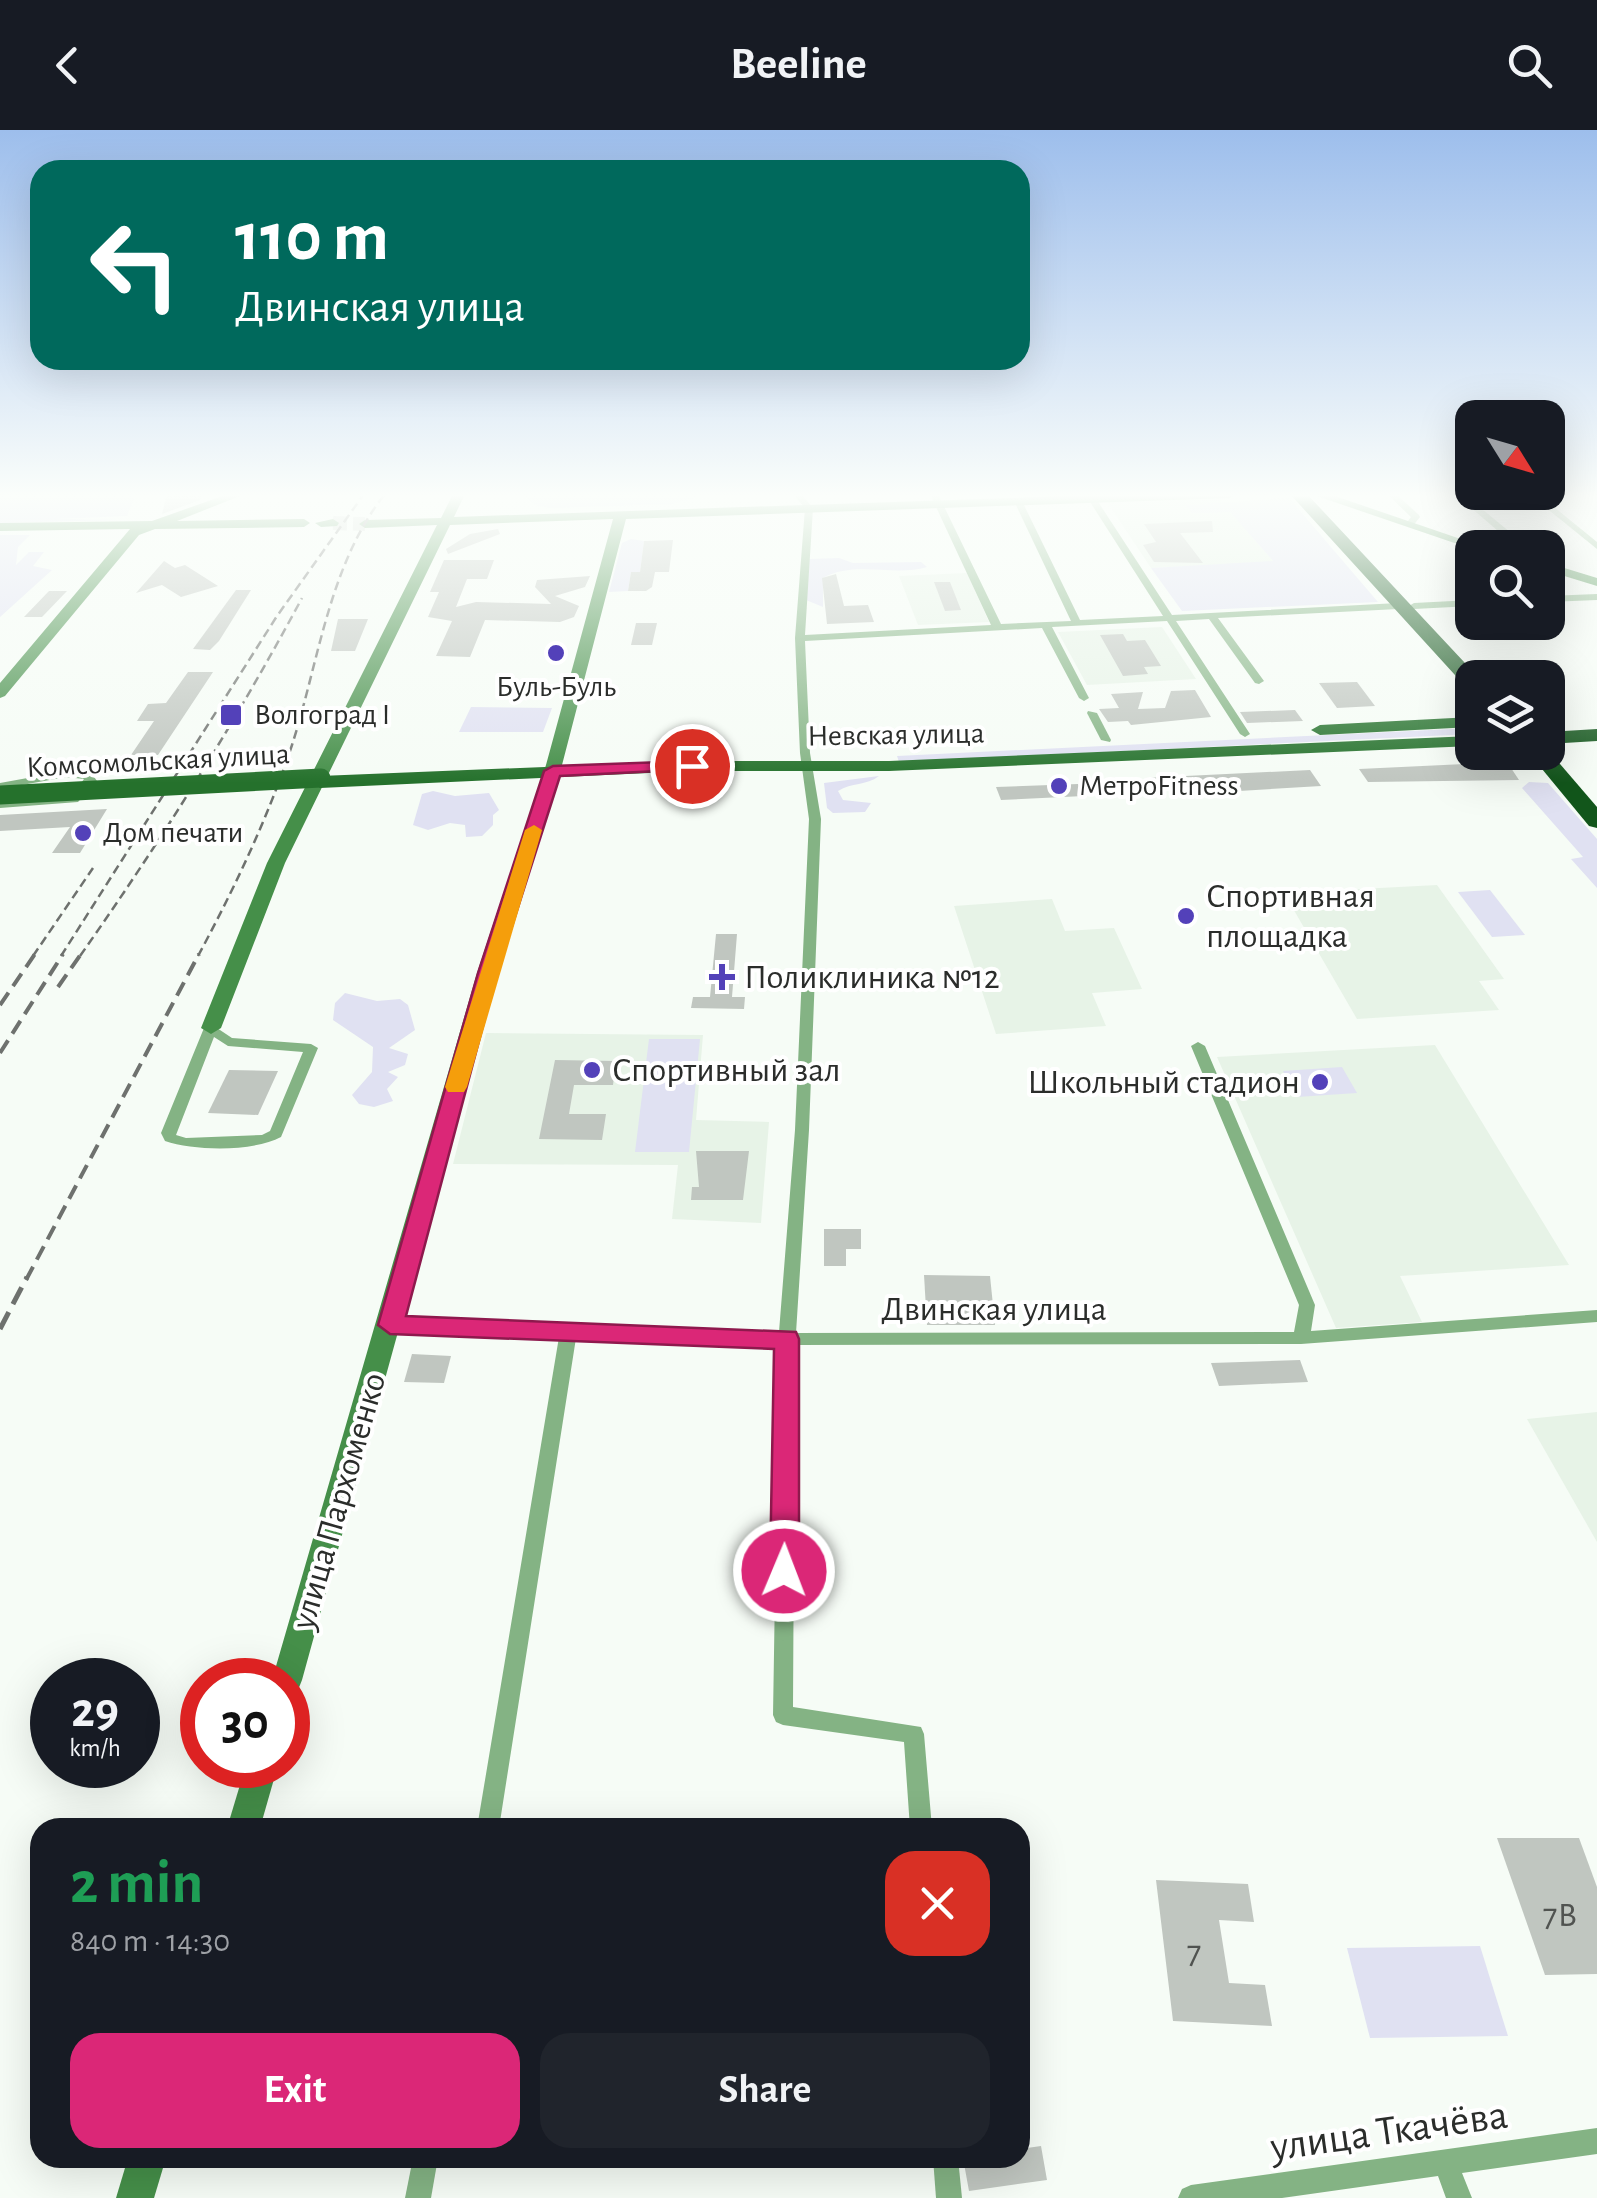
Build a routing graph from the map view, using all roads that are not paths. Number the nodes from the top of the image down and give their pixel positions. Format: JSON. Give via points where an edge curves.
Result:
{"nodes":[{"id":1,"x":82,"y":591,"type":"edge"},
{"id":2,"x":413,"y":591,"type":"edge"},
{"id":3,"x":601,"y":591,"type":"edge"},
{"id":4,"x":803,"y":591,"type":"edge"},
{"id":5,"x":980,"y":591,"type":"edge"},
{"id":6,"x":1061,"y":591,"type":"edge"},
{"id":7,"x":1155,"y":591,"type":"edge"},
{"id":8,"x":1391,"y":591,"type":"edge"},
{"id":9,"x":1393,"y":591,"type":"edge"},
{"id":10,"x":1597,"y":597,"type":"edge"},
{"id":11,"x":1565,"y":598,"type":"edge"},
{"id":12,"x":1455,"y":604,"type":"edge"},
{"id":13,"x":1406,"y":606,"type":"junction"},
{"id":14,"x":1211,"y":615,"type":"junction"},
{"id":15,"x":1170,"y":617,"type":"junction"},
{"id":16,"x":1076,"y":622,"type":"junction"},
{"id":17,"x":1046,"y":624,"type":"junction"},
{"id":18,"x":997,"y":627,"type":"junction"},
{"id":19,"x":800,"y":638,"type":"junction"},
{"id":20,"x":1464,"y":660,"type":"edge"},
{"id":21,"x":1455,"y":662,"type":"edge"},
{"id":22,"x":8,"y":674,"type":"edge"},
{"id":23,"x":1259,"y":681,"type":"dead end"},
{"id":24,"x":0,"y":693,"type":"edge"},
{"id":25,"x":1084,"y":698,"type":"dead end"},
{"id":26,"x":1092,"y":713,"type":"dead end"},
{"id":27,"x":1597,"y":716,"type":"edge"},
{"id":28,"x":1565,"y":718,"type":"edge"},
{"id":29,"x":1455,"y":723,"type":"edge"},
{"id":30,"x":1246,"y":734,"type":"junction"},
{"id":31,"x":1597,"y":735,"type":"edge"},
{"id":32,"x":1565,"y":739,"type":"edge"},
{"id":33,"x":1106,"y":740,"type":"junction"},
{"id":34,"x":1455,"y":741,"type":"edge"},
{"id":35,"x":807,"y":758,"type":"junction"},
{"id":36,"x":886,"y":758,"type":"junction"},
{"id":37,"x":1565,"y":762,"type":"edge"},
{"id":38,"x":554,"y":768,"type":"junction"},
{"id":39,"x":1554,"y":770,"type":"edge"},
{"id":40,"x":320,"y":780,"type":"joint"},
{"id":41,"x":17,"y":783,"type":"junction"},
{"id":42,"x":0,"y":786,"type":"edge"},
{"id":43,"x":0,"y":800,"type":"edge"},
{"id":44,"x":1597,"y":802,"type":"edge"},
{"id":45,"x":29,"y":804,"type":"junction"},
{"id":46,"x":1597,"y":820,"type":"edge"},
{"id":47,"x":211,"y":1028,"type":"junction"},
{"id":48,"x":1198,"y":1046,"type":"dead end"},
{"id":49,"x":1597,"y":1316,"type":"edge"},
{"id":50,"x":390,"y":1325,"type":"junction"},
{"id":51,"x":568,"y":1334,"type":"junction"},
{"id":52,"x":1302,"y":1338,"type":"junction"},
{"id":53,"x":787,"y":1339,"type":"junction"},
{"id":54,"x":292,"y":1658,"type":"edge"},
{"id":55,"x":255,"y":1788,"type":"edge"},
{"id":56,"x":247,"y":1818,"type":"edge"},
{"id":57,"x":490,"y":1818,"type":"edge"},
{"id":58,"x":920,"y":1818,"type":"edge"},
{"id":59,"x":1597,"y":2142,"type":"edge"},
{"id":60,"x":1446,"y":2166,"type":"junction"},
{"id":61,"x":144,"y":2168,"type":"edge"},
{"id":62,"x":424,"y":2168,"type":"edge"},
{"id":63,"x":947,"y":2168,"type":"edge"},
{"id":64,"x":135,"y":2198,"type":"edge"},
{"id":65,"x":418,"y":2198,"type":"edge"},
{"id":66,"x":949,"y":2198,"type":"edge"},
{"id":67,"x":1191,"y":2198,"type":"edge"},
{"id":68,"x":1459,"y":2198,"type":"edge"}],
"edges":[{"from":1,"to":22,"type":"street"},
{"from":2,"to":47,"type":"street","via":[[276,864]]},
{"from":3,"to":38,"type":"street","name":"улица Пархоменко"},
{"from":4,"to":19,"type":"street"},
{"from":5,"to":18,"type":"street"},
{"from":6,"to":16,"type":"street"},
{"from":7,"to":15,"type":"street"},
{"from":8,"to":13,"type":"highway"},
{"from":9,"to":13,"type":"highway"},
{"from":10,"to":11,"type":"street"},
{"from":12,"to":13,"type":"street"},
{"from":13,"to":14,"type":"street"},
{"from":13,"to":20,"type":"highway"},
{"from":13,"to":21,"type":"highway"},
{"from":14,"to":15,"type":"street"},
{"from":14,"to":23,"type":"street"},
{"from":15,"to":16,"type":"street"},
{"from":15,"to":30,"type":"street"},
{"from":16,"to":17,"type":"street"},
{"from":17,"to":18,"type":"street"},
{"from":17,"to":25,"type":"street"},
{"from":18,"to":19,"type":"street"},
{"from":19,"to":35,"type":"street"},
{"from":22,"to":24,"type":"street"},
{"from":26,"to":33,"type":"street"},
{"from":27,"to":28,"type":"highway"},
{"from":29,"to":30,"type":"main road","name":"Невская улица"},
{"from":30,"to":33,"type":"main road","name":"Невская улица"},
{"from":31,"to":32,"type":"highway"},
{"from":33,"to":36,"type":"main road","name":"Невская улица"},
{"from":34,"to":36,"type":"main road","name":"Невская улица"},
{"from":35,"to":36,"type":"main road","name":"Невская улица"},
{"from":35,"to":38,"type":"main road","name":"Невская улица"},
{"from":35,"to":53,"type":"street","via":[[814,819]]},
{"from":37,"to":44,"type":"highway"},
{"from":38,"to":40,"type":"main road","name":"Невская улица"},
{"from":38,"to":50,"type":"street","name":"улица Пархоменко","via":[[488,973]]},
{"from":39,"to":46,"type":"highway"},
{"from":40,"to":43,"type":"main road","name":"Комсомольская улица","bridge":true},
{"from":41,"to":42,"type":"street"},
{"from":41,"to":45,"type":"street","via":[[47,790]]},
{"from":41,"to":45,"type":"street","via":[[72,773],[90,777],[74,800]]},
{"from":43,"to":45,"type":"street"},
{"from":47,"to":47,"type":"street","via":[[170,1138],[186,1143],[276,1134],[311,1048],[228,1042]]},
{"from":48,"to":52,"type":"street","via":[[1306,1305]]},
{"from":49,"to":52,"type":"street","name":"Двинская улица"},
{"from":50,"to":51,"type":"street","name":"Двинская улица"},
{"from":50,"to":54,"type":"street","name":"улица Пархоменко"},
{"from":51,"to":53,"type":"street","name":"Двинская улица"},
{"from":51,"to":57,"type":"street"},
{"from":52,"to":53,"type":"street","name":"Двинская улица"},
{"from":53,"to":58,"type":"street","via":[[783,1715],[914,1734]]},
{"from":55,"to":56,"type":"street"},
{"from":59,"to":60,"type":"street","name":"улица Ткачёва"},
{"from":60,"to":67,"type":"street","name":"улица Ткачёва"},
{"from":60,"to":68,"type":"street"},
{"from":61,"to":64,"type":"street"},
{"from":62,"to":65,"type":"street"},
{"from":63,"to":66,"type":"street"}]}
